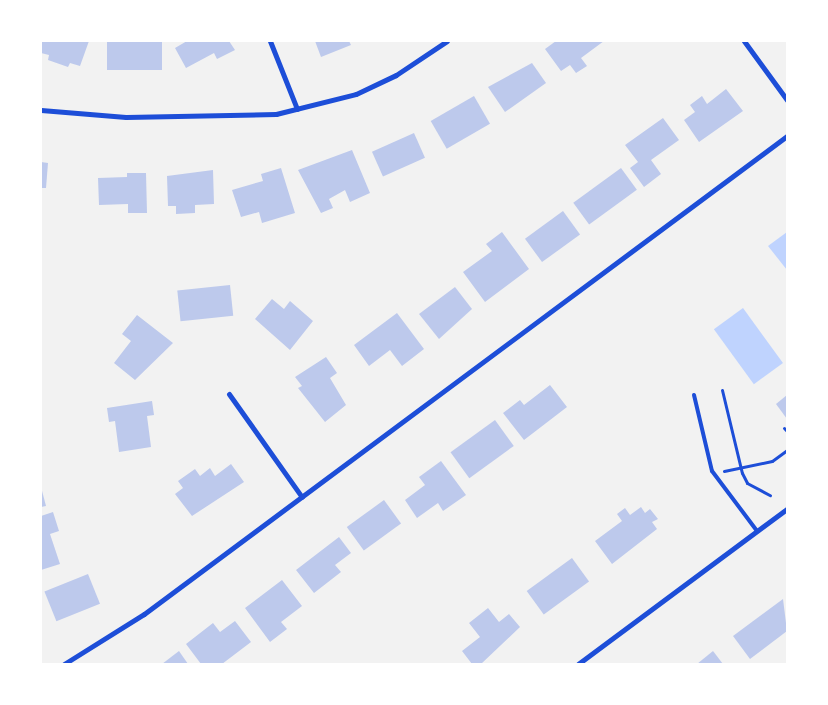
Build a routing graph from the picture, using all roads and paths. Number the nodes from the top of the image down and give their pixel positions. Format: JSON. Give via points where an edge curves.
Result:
{"nodes":[{"id":1,"x":270,"y":41,"type":"edge"},
{"id":2,"x":448,"y":41,"type":"edge"},
{"id":3,"x":744,"y":41,"type":"edge"},
{"id":4,"x":787,"y":100,"type":"edge"},
{"id":5,"x":297,"y":109,"type":"junction"},
{"id":6,"x":41,"y":110,"type":"edge"},
{"id":7,"x":787,"y":136,"type":"edge"},
{"id":8,"x":722,"y":390,"type":"dead end"},
{"id":9,"x":230,"y":394,"type":"dead end"},
{"id":10,"x":694,"y":395,"type":"dead end"},
{"id":11,"x":787,"y":450,"type":"edge"},
{"id":12,"x":740,"y":466,"type":"junction"},
{"id":13,"x":714,"y":474,"type":"junction"},
{"id":14,"x":770,"y":495,"type":"dead end"},
{"id":15,"x":302,"y":497,"type":"junction"},
{"id":16,"x":787,"y":509,"type":"edge"},
{"id":17,"x":757,"y":531,"type":"junction"},
{"id":18,"x":64,"y":664,"type":"edge"},
{"id":19,"x":578,"y":664,"type":"edge"}],
"edges":[{"from":1,"to":5,"type":"street"},
{"from":2,"to":5,"type":"street","via":[[396,75],[356,94]]},
{"from":3,"to":4,"type":"street"},
{"from":5,"to":6,"type":"street","via":[[276,114],[201,118]]},
{"from":7,"to":15,"type":"street"},
{"from":8,"to":12,"type":"path"},
{"from":9,"to":15,"type":"street"},
{"from":10,"to":13,"type":"lane"},
{"from":11,"to":12,"type":"path","via":[[772,461]]},
{"from":12,"to":13,"type":"path"},
{"from":12,"to":14,"type":"path","via":[[747,483]]},
{"from":13,"to":17,"type":"lane"},
{"from":15,"to":18,"type":"street","via":[[144,614]]},
{"from":16,"to":17,"type":"street"},
{"from":17,"to":19,"type":"street"}]}
